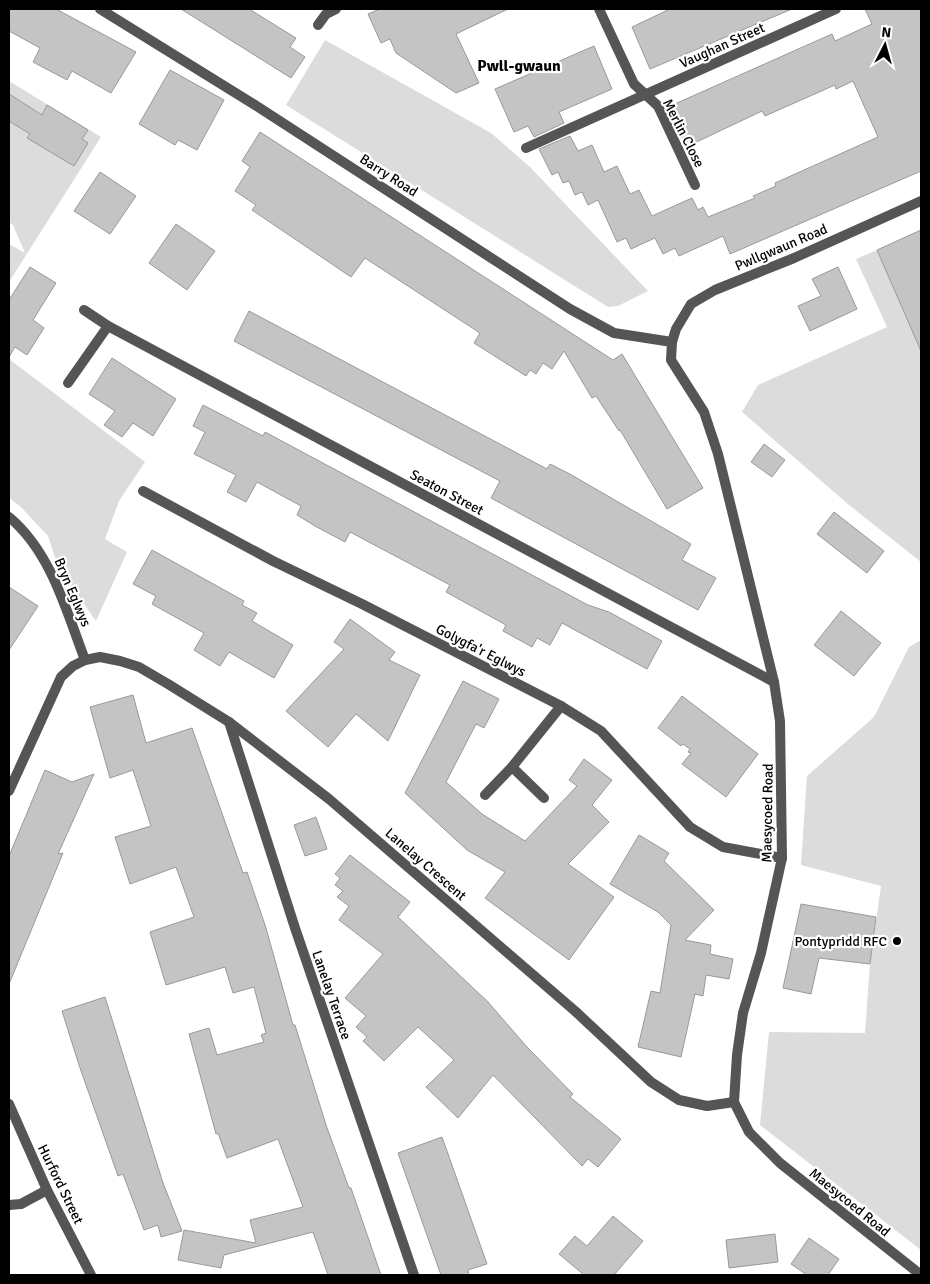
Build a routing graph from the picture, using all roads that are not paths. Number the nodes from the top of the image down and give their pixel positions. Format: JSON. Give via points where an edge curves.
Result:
{"nodes":[{"id":1,"x":100,"y":9,"type":"edge"},
{"id":2,"x":336,"y":9,"type":"edge"},
{"id":3,"x":599,"y":9,"type":"edge"},
{"id":4,"x":836,"y":9,"type":"edge"},
{"id":5,"x":318,"y":25,"type":"dead end"},
{"id":6,"x":646,"y":94,"type":"junction"},
{"id":7,"x":526,"y":148,"type":"dead end"},
{"id":8,"x":695,"y":185,"type":"dead end"},
{"id":9,"x":921,"y":201,"type":"edge"},
{"id":10,"x":84,"y":310,"type":"dead end"},
{"id":11,"x":108,"y":326,"type":"junction"},
{"id":12,"x":672,"y":342,"type":"junction"},
{"id":13,"x":68,"y":383,"type":"dead end"},
{"id":14,"x":143,"y":491,"type":"dead end"},
{"id":15,"x":9,"y":517,"type":"edge"},
{"id":16,"x":85,"y":660,"type":"junction"},
{"id":17,"x":774,"y":682,"type":"junction"},
{"id":18,"x":561,"y":706,"type":"junction"},
{"id":19,"x":229,"y":722,"type":"junction"},
{"id":20,"x":512,"y":767,"type":"junction"},
{"id":21,"x":9,"y":791,"type":"edge"},
{"id":22,"x":484,"y":795,"type":"dead end"},
{"id":23,"x":544,"y":798,"type":"dead end"},
{"id":24,"x":782,"y":858,"type":"junction"},
{"id":25,"x":734,"y":1102,"type":"junction"},
{"id":26,"x":9,"y":1104,"type":"edge"},
{"id":27,"x":47,"y":1190,"type":"junction"},
{"id":28,"x":9,"y":1205,"type":"edge"},
{"id":29,"x":90,"y":1275,"type":"edge"},
{"id":30,"x":414,"y":1275,"type":"edge"},
{"id":31,"x":921,"y":1275,"type":"edge"}],
"edges":[{"from":1,"to":12,"type":"street","name":"Barry Road","via":[[570,309],[614,333]]},
{"from":2,"to":5,"type":"street","via":[[326,14]]},
{"from":3,"to":6,"type":"street","name":"Merlin Close","via":[[634,84]]},
{"from":4,"to":6,"type":"street","name":"Vaughan Street"},
{"from":6,"to":7,"type":"street","name":"Vaughan Street"},
{"from":6,"to":8,"type":"street","name":"Merlin Close","via":[[658,106]]},
{"from":9,"to":12,"type":"street","name":"Pwllgwaun Road","via":[[715,290],[691,304],[676,328]]},
{"from":10,"to":11,"type":"street","name":"Seaton Street"},
{"from":11,"to":13,"type":"street"},
{"from":11,"to":17,"type":"street","name":"Seaton Street"},
{"from":12,"to":17,"type":"street","name":"Maesycoed Road","via":[[671,360],[704,412],[718,454]]},
{"from":14,"to":18,"type":"street","name":"Golygfa'r Eglwys","via":[[272,561]]},
{"from":15,"to":16,"type":"street","name":"Bryn Eglwys","via":[[40,552]]},
{"from":16,"to":19,"type":"street","name":"Lanelay Crescent","via":[[100,657],[139,668]]},
{"from":16,"to":21,"type":"street","via":[[73,666],[56,684]]},
{"from":17,"to":24,"type":"street","name":"Maesycoed Road","via":[[780,721]]},
{"from":18,"to":20,"type":"street"},
{"from":18,"to":24,"type":"street","name":"Golygfa'r Eglwys","via":[[602,731],[690,827],[723,847]]},
{"from":19,"to":25,"type":"street","name":"Lanelay Crescent","via":[[336,805],[575,1011],[651,1082],[679,1100],[707,1106]]},
{"from":19,"to":30,"type":"street","name":"Lanelay Terrace","via":[[295,928]]},
{"from":20,"to":22,"type":"street"},
{"from":20,"to":23,"type":"street"},
{"from":24,"to":25,"type":"street","name":"Maesycoed Road","via":[[763,944],[743,1013],[736,1055]]},
{"from":25,"to":31,"type":"street","name":"Maesycoed Road","via":[[749,1132],[780,1163]]},
{"from":26,"to":27,"type":"street","name":"Hurford Street"},
{"from":27,"to":28,"type":"street","via":[[21,1204]]},
{"from":27,"to":29,"type":"street","name":"Hurford Street"}]}
